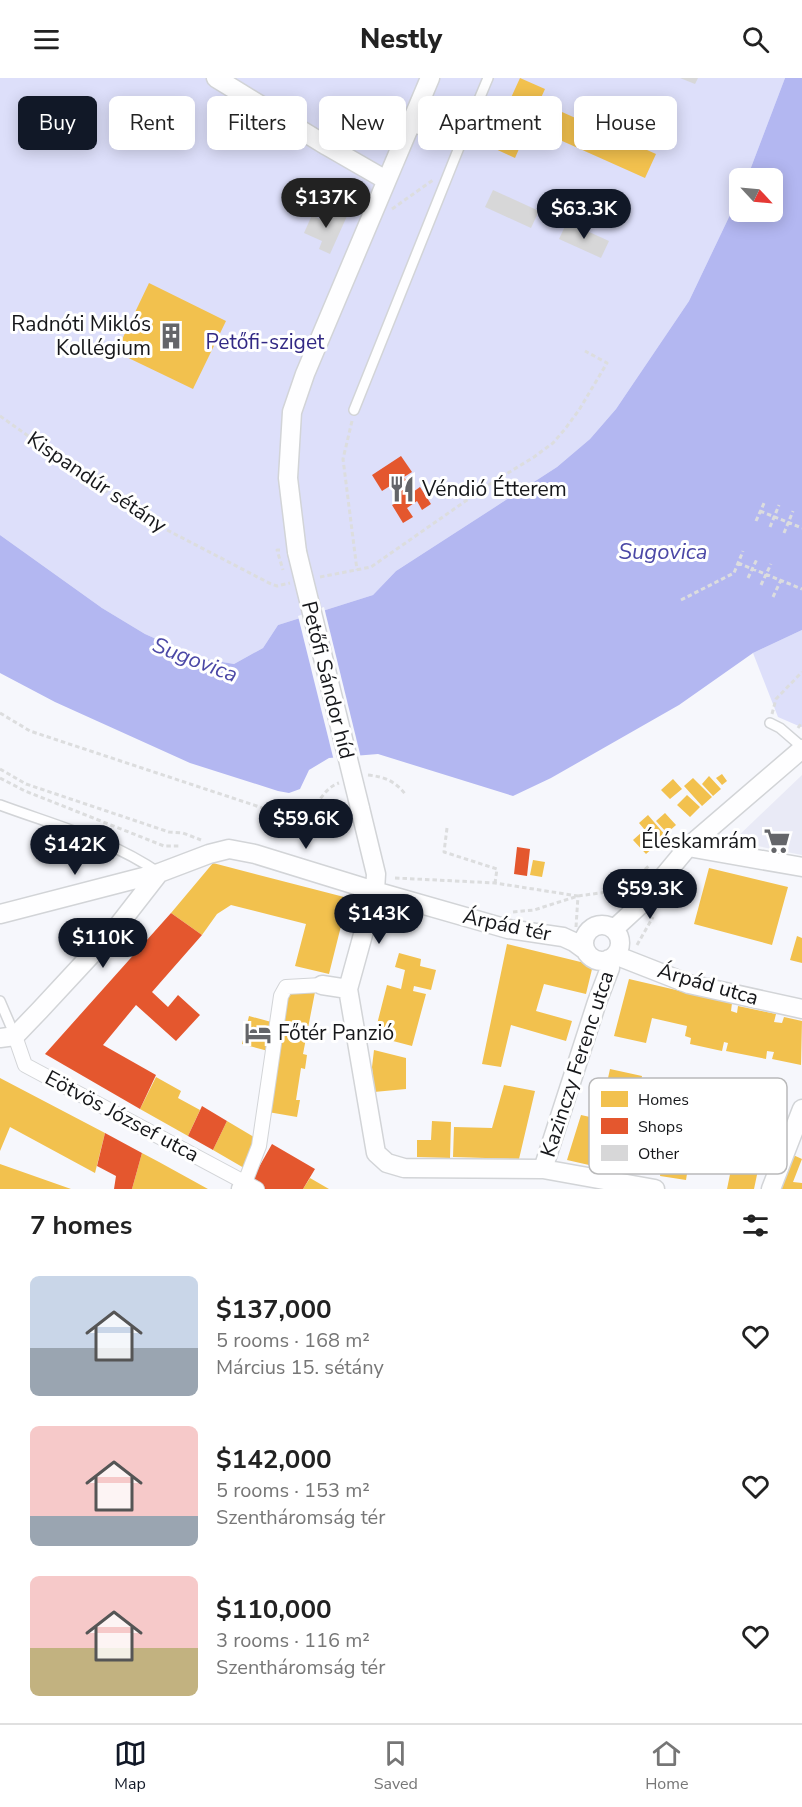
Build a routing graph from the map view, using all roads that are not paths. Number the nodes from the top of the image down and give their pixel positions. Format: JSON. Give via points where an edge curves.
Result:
{"nodes":[{"id":1,"x":216,"y":78,"type":"edge"},
{"id":2,"x":430,"y":78,"type":"edge"},
{"id":3,"x":488,"y":78,"type":"edge"},
{"id":4,"x":480,"y":96,"type":"edge"},
{"id":5,"x":410,"y":126,"type":"junction"},
{"id":6,"x":418,"y":129,"type":"edge"},
{"id":7,"x":458,"y":150,"type":"edge"},
{"id":8,"x":386,"y":180,"type":"junction"},
{"id":9,"x":354,"y":410,"type":"road end"},
{"id":10,"x":770,"y":723,"type":"road end"},
{"id":11,"x":802,"y":748,"type":"edge"},
{"id":12,"x":0,"y":805,"type":"edge"},
{"id":13,"x":688,"y":847,"type":"junction"},
{"id":14,"x":802,"y":867,"type":"edge"},
{"id":15,"x":159,"y":873,"type":"junction"},
{"id":16,"x":375,"y":891,"type":"junction"},
{"id":17,"x":0,"y":914,"type":"edge"},
{"id":18,"x":597,"y":934,"type":"junction"},
{"id":19,"x":612,"y":957,"type":"junction"},
{"id":20,"x":322,"y":985,"type":"joint"},
{"id":21,"x":348,"y":989,"type":"junction"},
{"id":22,"x":0,"y":1001,"type":"edge"},
{"id":23,"x":802,"y":1009,"type":"edge"},
{"id":24,"x":7,"y":1037,"type":"edge"},
{"id":25,"x":802,"y":1109,"type":"edge"},
{"id":26,"x":787,"y":1148,"type":"edge"},
{"id":27,"x":543,"y":1169,"type":"junction"},
{"id":28,"x":777,"y":1174,"type":"edge"},
{"id":29,"x":248,"y":1187,"type":"edge"},
{"id":30,"x":656,"y":1189,"type":"edge"},
{"id":31,"x":771,"y":1189,"type":"edge"}],
"edges":[{"from":1,"to":8,"type":"street"},
{"from":2,"to":5,"type":"street","name":"Petőfi Sándor híd"},
{"from":3,"to":4,"type":"lane"},
{"from":5,"to":6,"type":"lane"},
{"from":5,"to":8,"type":"street","name":"Petőfi Sándor híd"},
{"from":7,"to":9,"type":"lane"},
{"from":8,"to":16,"type":"street","name":"Petőfi Sándor híd","bridge":true,"via":[[292,412],[288,478],[297,552],[376,874]]},
{"from":10,"to":11,"type":"lane"},
{"from":11,"to":13,"type":"street"},
{"from":12,"to":15,"type":"lane","via":[[96,840],[138,858]]},
{"from":13,"to":14,"type":"street"},
{"from":13,"to":18,"type":"street","via":[[639,906]]},
{"from":15,"to":16,"type":"street","name":"Árpád tér","via":[[206,847],[255,854]]},
{"from":15,"to":17,"type":"street","name":"Árpád tér"},
{"from":15,"to":24,"type":"street","via":[[117,927]]},
{"from":16,"to":18,"type":"street","name":"Árpád tér","via":[[508,929],[563,937]]},
{"from":16,"to":21,"type":"street","name":"Petőfi Sándor híd"},
{"from":18,"to":19,"type":"street","via":[[620,942]]},
{"from":18,"to":19,"type":"street","via":[[595,960]]},
{"from":19,"to":23,"type":"street","name":"Árpád utca","via":[[689,984]]},
{"from":19,"to":27,"type":"street","name":"Kazinczy Ferenc utca"},
{"from":20,"to":21,"type":"street"},
{"from":20,"to":29,"type":"street","via":[[286,987],[281,996],[259,1146]]},
{"from":21,"to":27,"type":"street","via":[[376,1153],[387,1163],[404,1168]]},
{"from":22,"to":24,"type":"lane"},
{"from":24,"to":29,"type":"street","name":"Eötvös József utca","via":[[25,1065]]},
{"from":25,"to":26,"type":"street"},
{"from":27,"to":30,"type":"street"},
{"from":28,"to":31,"type":"street"}]}
